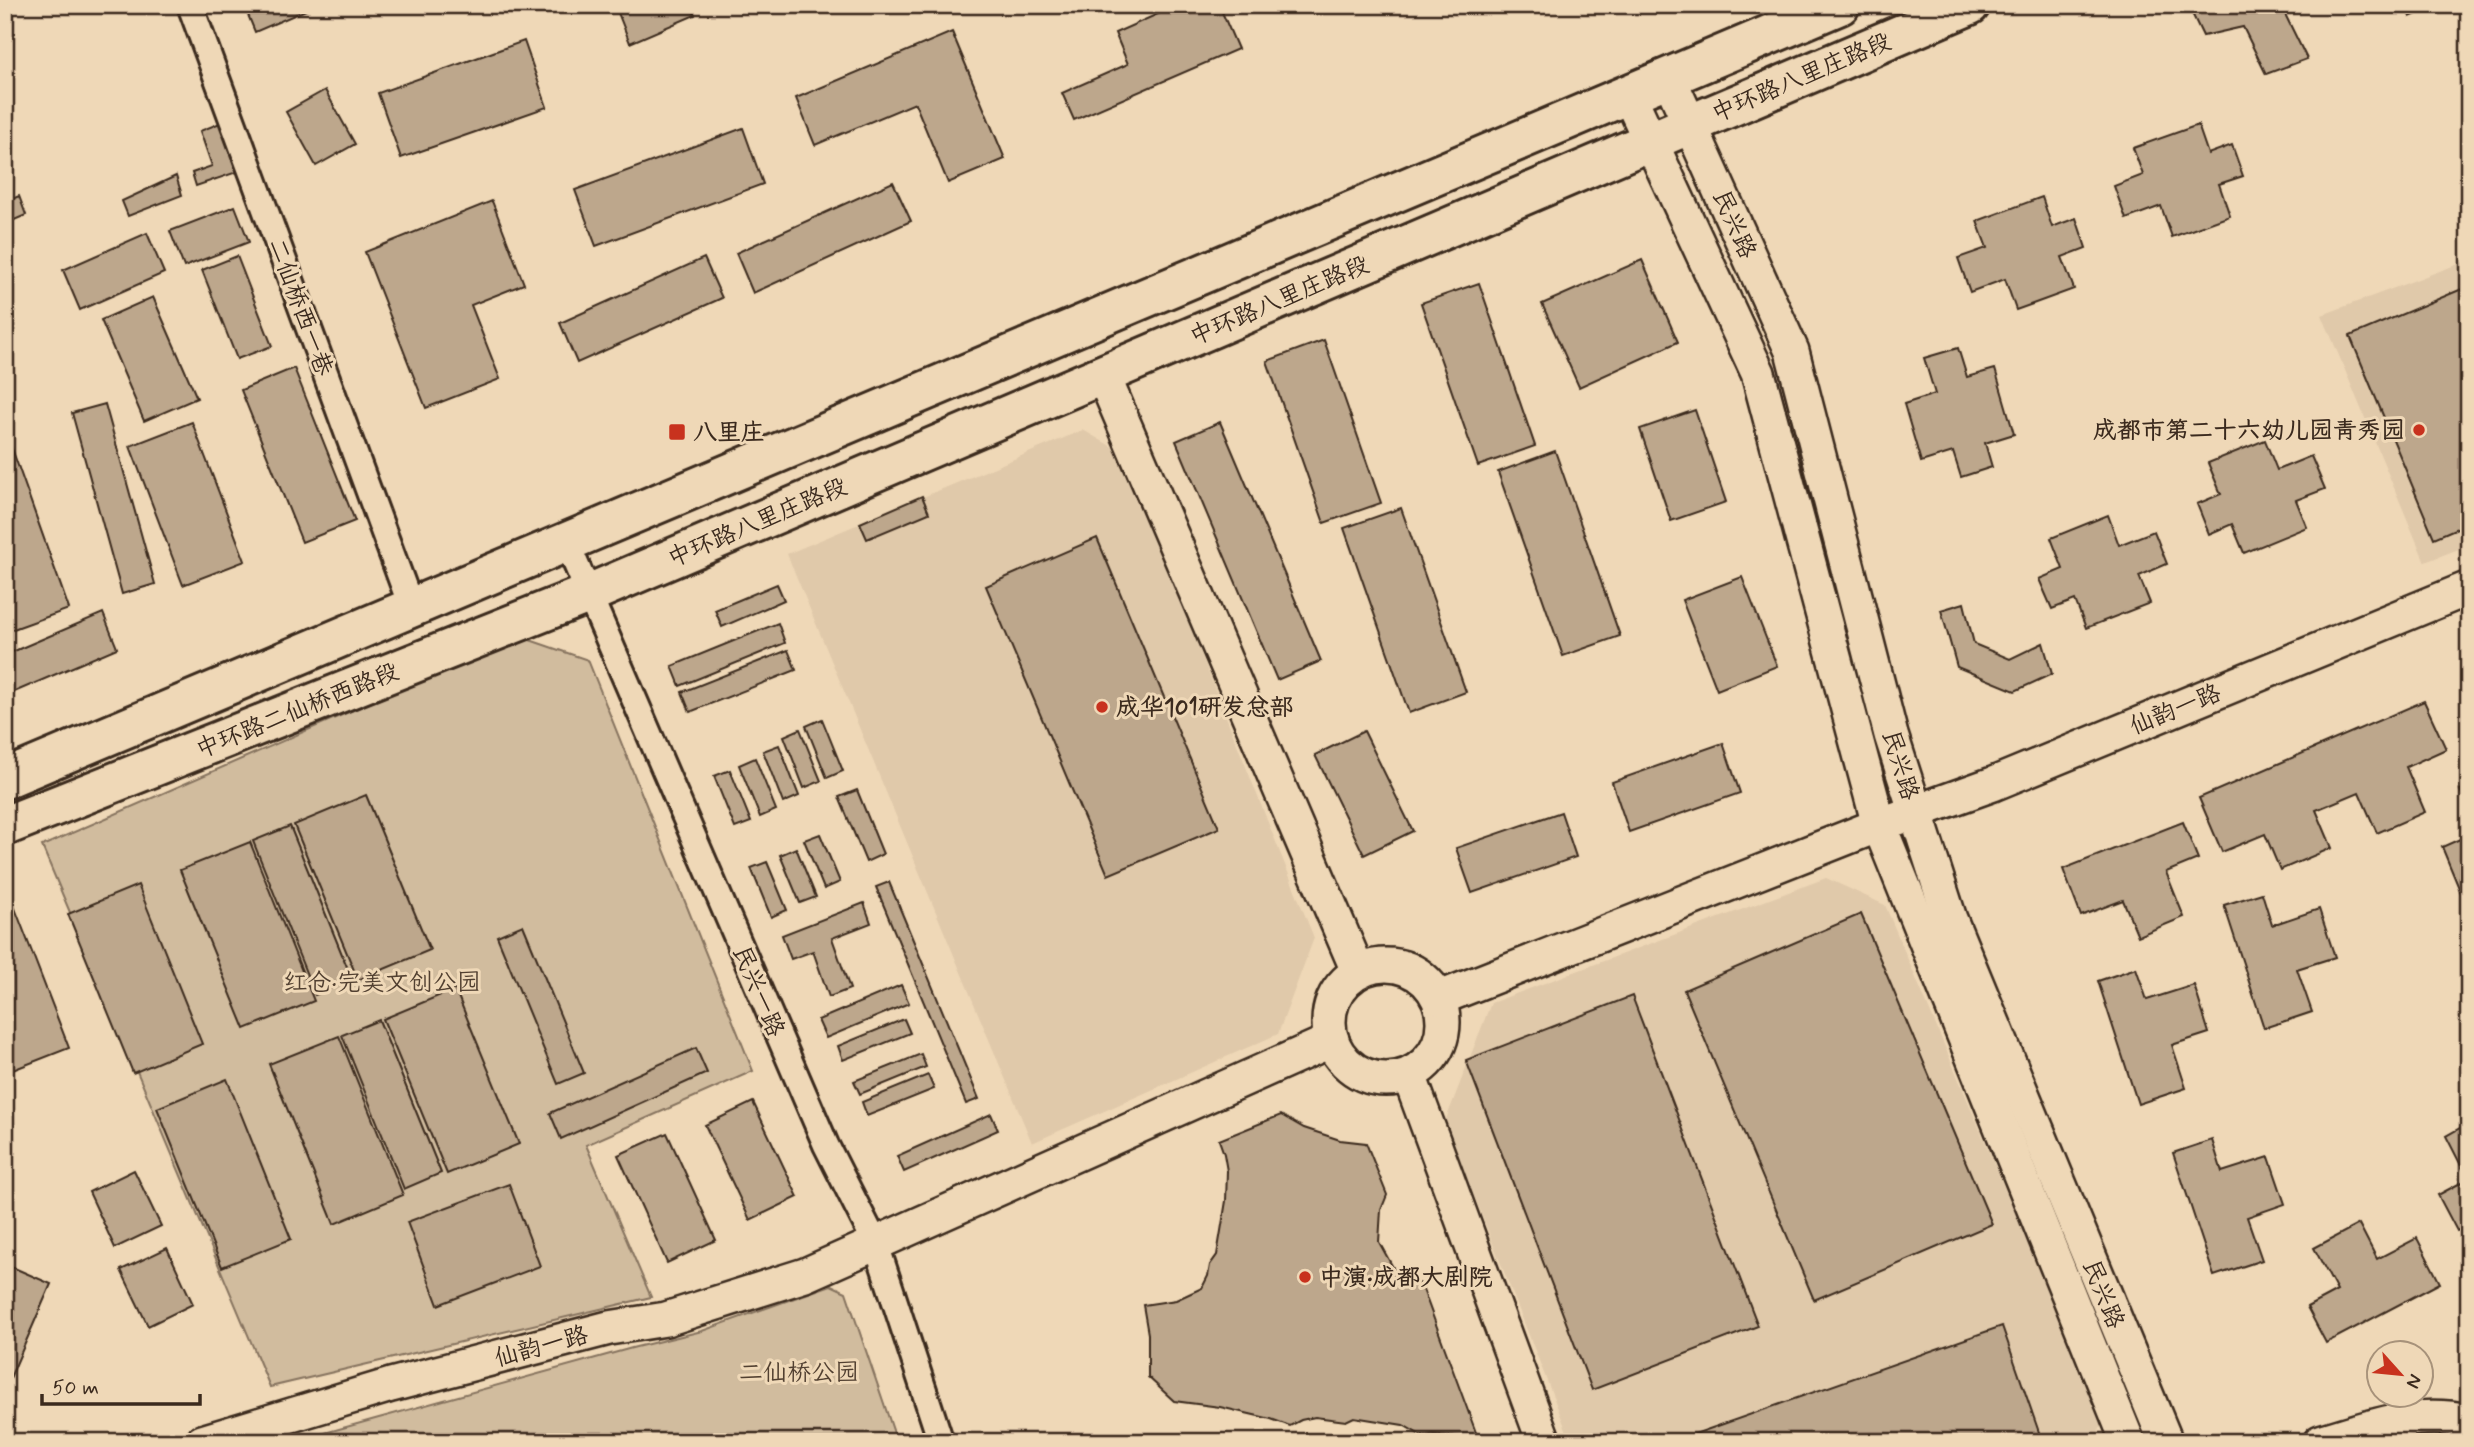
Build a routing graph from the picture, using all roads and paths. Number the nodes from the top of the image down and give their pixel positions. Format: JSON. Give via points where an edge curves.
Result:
{"nodes":[{"id":1,"x":190,"y":5,"type":"edge"},
{"id":2,"x":1840,"y":5,"type":"edge"},
{"id":3,"x":1970,"y":5,"type":"edge"},
{"id":4,"x":1669,"y":78,"type":"junction"},
{"id":5,"x":1629,"y":95,"type":"junction"},
{"id":6,"x":1690,"y":124,"type":"junction"},
{"id":7,"x":1651,"y":141,"type":"junction"},
{"id":8,"x":1103,"y":375,"type":"junction"},
{"id":9,"x":567,"y":543,"type":"junction"},
{"id":10,"x":2469,"y":588,"type":"edge"},
{"id":11,"x":588,"y":594,"type":"junction"},
{"id":12,"x":412,"y":608,"type":"junction"},
{"id":13,"x":5,"y":779,"type":"edge"},
{"id":14,"x":1915,"y":813,"type":"junction"},
{"id":15,"x":1879,"y":825,"type":"junction"},
{"id":16,"x":5,"y":826,"type":"edge"},
{"id":17,"x":1358,"y":971,"type":"junction"},
{"id":18,"x":1440,"y":998,"type":"junction"},
{"id":19,"x":1332,"y":1040,"type":"junction"},
{"id":20,"x":1409,"y":1075,"type":"junction"},
{"id":21,"x":876,"y":1244,"type":"junction"},
{"id":22,"x":2469,"y":1421,"type":"edge"},
{"id":23,"x":2332,"y":1438,"type":"edge"},
{"id":24,"x":202,"y":1442,"type":"edge"},
{"id":25,"x":941,"y":1442,"type":"edge"},
{"id":26,"x":1544,"y":1442,"type":"edge"},
{"id":27,"x":2128,"y":1442,"type":"edge"},
{"id":28,"x":2166,"y":1442,"type":"edge"},
{"id":29,"x":2457,"y":1442,"type":"edge"}],
"edges":[{"from":1,"to":12,"type":"street","name":"二仙桥西一巷"},
{"from":2,"to":4,"type":"main road","name":"中环路八里庄路段"},
{"from":3,"to":6,"type":"main road","name":"中环路八里庄路段"},
{"from":4,"to":5,"type":"main road","name":"中环路八里庄路段"},
{"from":4,"to":6,"type":"street","name":"民兴路"},
{"from":5,"to":7,"type":"street","name":"民兴路"},
{"from":5,"to":9,"type":"main road","name":"中环路八里庄路段"},
{"from":6,"to":7,"type":"main road","name":"中环路八里庄路段"},
{"from":6,"to":14,"type":"street","name":"民兴路","via":[[1792,351]]},
{"from":7,"to":8,"type":"main road","name":"中环路八里庄路段"},
{"from":7,"to":15,"type":"street","name":"民兴路","via":[[1758,373]]},
{"from":8,"to":11,"type":"main road","name":"中环路八里庄路段"},
{"from":8,"to":17,"type":"street"},
{"from":9,"to":11,"type":"street","name":"民兴一路"},
{"from":9,"to":12,"type":"main road","name":"中环路二仙桥西路段"},
{"from":10,"to":14,"type":"street","name":"仙韵一路"},
{"from":11,"to":16,"type":"main road","name":"中环路二仙桥西路段"},
{"from":11,"to":21,"type":"street","name":"民兴一路","via":[[826,1145]]},
{"from":12,"to":13,"type":"main road","name":"中环路二仙桥西路段"},
{"from":14,"to":15,"type":"street","name":"仙韵一路"},
{"from":14,"to":28,"type":"street","name":"民兴路","via":[[1950,919]]},
{"from":15,"to":18,"type":"street","name":"仙韵一路"},
{"from":15,"to":27,"type":"street","name":"民兴路"},
{"from":17,"to":18,"type":"street","via":[[1377,964],[1397,964],[1430,983]]},
{"from":17,"to":19,"type":"street","via":[[1332,1001],[1328,1020]]},
{"from":18,"to":20,"type":"street","via":[[1443,1035],[1424,1066]]},
{"from":19,"to":20,"type":"street","via":[[1341,1058],[1356,1071],[1373,1078]]},
{"from":19,"to":21,"type":"street","name":"仙韵一路"},
{"from":20,"to":26,"type":"street"},
{"from":21,"to":24,"type":"street","name":"仙韵一路","via":[[804,1275],[666,1319],[609,1328],[417,1378]]},
{"from":21,"to":25,"type":"street","name":"民兴一路"},
{"from":22,"to":23,"type":"street","via":[[2404,1418]]},
{"from":23,"to":29,"type":"street","via":[[2396,1433]]}]}
